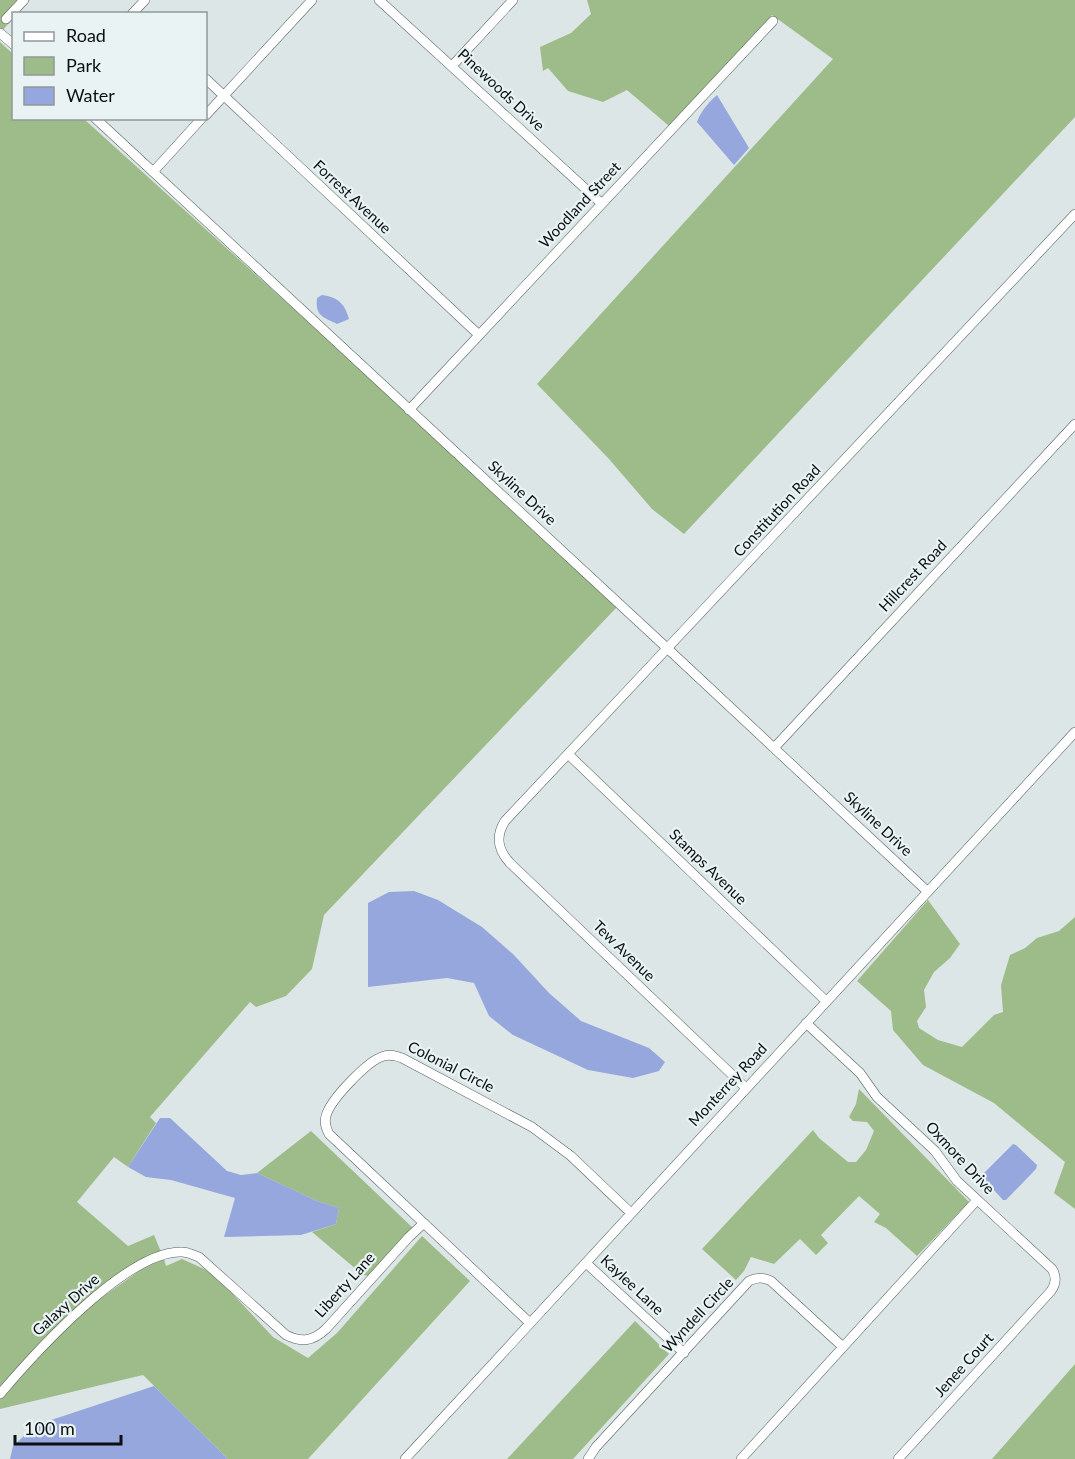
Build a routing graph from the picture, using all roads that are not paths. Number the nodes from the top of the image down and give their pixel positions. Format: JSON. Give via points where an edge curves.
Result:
{"nodes":[{"id":1,"x":24,"y":0,"type":"edge"},
{"id":2,"x":145,"y":0,"type":"edge"},
{"id":3,"x":312,"y":0,"type":"edge"},
{"id":4,"x":379,"y":0,"type":"edge"},
{"id":5,"x":513,"y":0,"type":"edge"},
{"id":6,"x":13,"y":12,"type":"edge"},
{"id":7,"x":135,"y":12,"type":"edge"},
{"id":8,"x":12,"y":13,"type":"edge"},
{"id":9,"x":6,"y":19,"type":"dead end"},
{"id":10,"x":773,"y":21,"type":"dead end"},
{"id":11,"x":0,"y":33,"type":"edge"},
{"id":12,"x":12,"y":43,"type":"edge"},
{"id":13,"x":452,"y":66,"type":"junction"},
{"id":14,"x":207,"y":81,"type":"edge"},
{"id":15,"x":223,"y":97,"type":"junction"},
{"id":16,"x":207,"y":114,"type":"edge"},
{"id":17,"x":97,"y":120,"type":"edge"},
{"id":18,"x":201,"y":120,"type":"edge"},
{"id":19,"x":153,"y":171,"type":"junction"},
{"id":20,"x":602,"y":203,"type":"junction"},
{"id":21,"x":1075,"y":214,"type":"edge"},
{"id":22,"x":478,"y":335,"type":"junction"},
{"id":23,"x":410,"y":410,"type":"junction"},
{"id":24,"x":1075,"y":424,"type":"edge"},
{"id":25,"x":668,"y":649,"type":"junction"},
{"id":26,"x":1075,"y":732,"type":"edge"},
{"id":27,"x":774,"y":748,"type":"junction"},
{"id":28,"x":569,"y":754,"type":"junction"},
{"id":29,"x":501,"y":828,"type":"joint"},
{"id":30,"x":927,"y":891,"type":"junction"},
{"id":31,"x":826,"y":1001,"type":"junction"},
{"id":32,"x":806,"y":1023,"type":"junction"},
{"id":33,"x":746,"y":1088,"type":"junction"},
{"id":34,"x":977,"y":1200,"type":"junction"},
{"id":35,"x":631,"y":1213,"type":"junction"},
{"id":36,"x":424,"y":1223,"type":"junction"},
{"id":37,"x":165,"y":1255,"type":"joint"},
{"id":38,"x":586,"y":1263,"type":"junction"},
{"id":39,"x":1051,"y":1292,"type":"joint"},
{"id":40,"x":530,"y":1323,"type":"junction"},
{"id":41,"x":843,"y":1347,"type":"junction"},
{"id":42,"x":684,"y":1353,"type":"junction"},
{"id":43,"x":0,"y":1394,"type":"edge"},
{"id":44,"x":405,"y":1459,"type":"edge"},
{"id":45,"x":588,"y":1459,"type":"edge"},
{"id":46,"x":741,"y":1459,"type":"edge"},
{"id":47,"x":898,"y":1459,"type":"edge"}],
"edges":[{"from":1,"to":6,"type":"street"},
{"from":2,"to":7,"type":"street"},
{"from":3,"to":15,"type":"street"},
{"from":4,"to":13,"type":"street","name":"Pinewoods Drive"},
{"from":5,"to":13,"type":"street"},
{"from":8,"to":9,"type":"street"},
{"from":10,"to":20,"type":"street","name":"Woodland Street"},
{"from":11,"to":12,"type":"street"},
{"from":13,"to":20,"type":"street","name":"Pinewoods Drive"},
{"from":14,"to":15,"type":"street","name":"Forrest Avenue"},
{"from":15,"to":16,"type":"street"},
{"from":15,"to":22,"type":"street","name":"Forrest Avenue"},
{"from":17,"to":19,"type":"street","name":"Skyline Drive"},
{"from":18,"to":19,"type":"street"},
{"from":19,"to":23,"type":"street","name":"Skyline Drive"},
{"from":20,"to":22,"type":"street","name":"Woodland Street"},
{"from":21,"to":25,"type":"street","name":"Constitution Road"},
{"from":22,"to":23,"type":"street","name":"Woodland Street"},
{"from":23,"to":25,"type":"street","name":"Skyline Drive"},
{"from":24,"to":27,"type":"street","name":"Hillcrest Road"},
{"from":25,"to":27,"type":"street","name":"Skyline Drive"},
{"from":25,"to":28,"type":"street","name":"Constitution Road"},
{"from":26,"to":30,"type":"street","name":"Monterrey Road"},
{"from":27,"to":30,"type":"street","name":"Skyline Drive"},
{"from":28,"to":29,"type":"street","name":"Constitution Road"},
{"from":28,"to":31,"type":"street","name":"Stamps Avenue"},
{"from":29,"to":33,"type":"street","name":"Tew Avenue","via":[[498,841],[505,857]]},
{"from":30,"to":31,"type":"street","name":"Monterrey Road"},
{"from":31,"to":32,"type":"street","name":"Monterrey Road"},
{"from":32,"to":33,"type":"street","name":"Monterrey Road"},
{"from":32,"to":34,"type":"street","name":"Oxmore Drive","via":[[860,1073],[877,1097],[935,1151]]},
{"from":33,"to":35,"type":"street","name":"Monterrey Road"},
{"from":34,"to":39,"type":"street","name":"Oxmore Drive","via":[[1052,1269],[1055,1282]]},
{"from":34,"to":41,"type":"street"},
{"from":35,"to":36,"type":"street","name":"Colonial Circle","via":[[571,1156],[532,1127],[402,1058],[383,1056],[361,1072],[330,1106],[325,1127],[334,1140]]},
{"from":35,"to":38,"type":"street","name":"Monterrey Road"},
{"from":36,"to":37,"type":"street","name":"Liberty Lane","via":[[326,1329],[307,1341],[296,1341],[286,1335],[199,1257],[181,1252]]},
{"from":36,"to":40,"type":"street","name":"Colonial Circle"},
{"from":37,"to":43,"type":"street","name":"Galaxy Drive","via":[[141,1265],[84,1305]]},
{"from":38,"to":40,"type":"street","name":"Monterrey Road"},
{"from":38,"to":42,"type":"street","name":"Kaylee Lane"},
{"from":39,"to":47,"type":"street","name":"Jenee Court"},
{"from":40,"to":44,"type":"street","name":"Monterrey Road"},
{"from":41,"to":42,"type":"street","name":"Wyndell Circle","via":[[771,1281],[760,1278],[750,1281]]},
{"from":41,"to":46,"type":"street"},
{"from":42,"to":45,"type":"street","name":"Wyndell Circle"}]}
